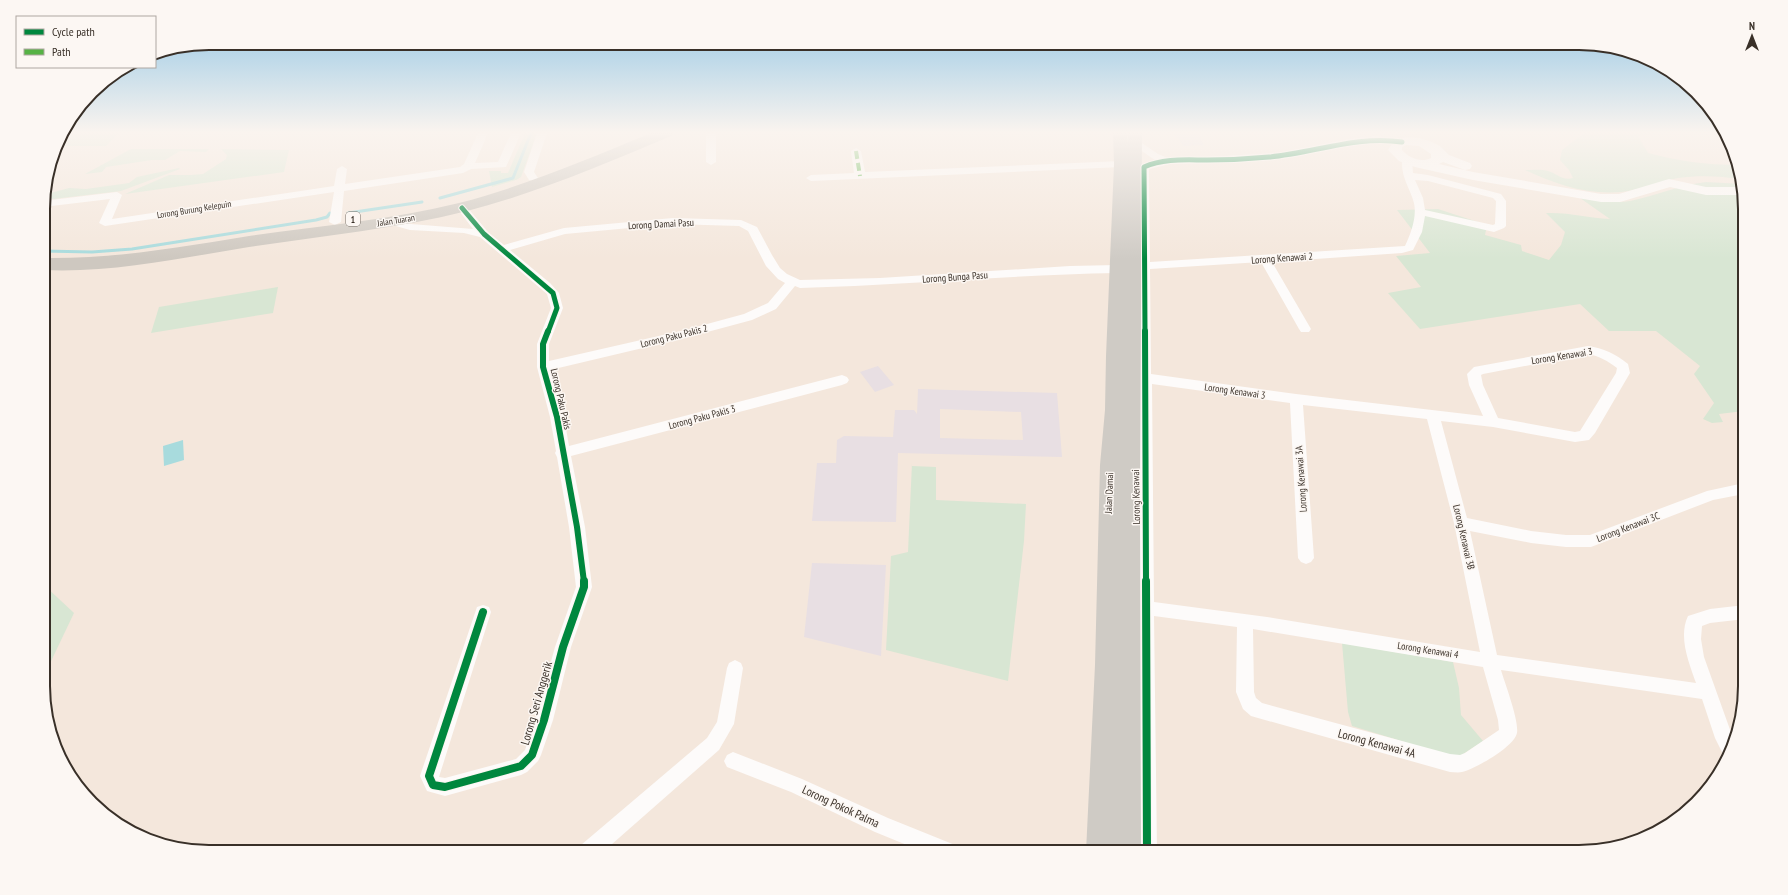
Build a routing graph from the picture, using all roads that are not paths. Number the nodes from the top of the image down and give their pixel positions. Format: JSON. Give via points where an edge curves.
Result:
{"nodes":[{"id":1,"x":341,"y":175,"type":"edge"},
{"id":2,"x":429,"y":175,"type":"edge"},
{"id":3,"x":531,"y":175,"type":"edge"},
{"id":4,"x":541,"y":175,"type":"edge"},
{"id":5,"x":556,"y":175,"type":"edge"},
{"id":6,"x":887,"y":175,"type":"edge"},
{"id":7,"x":1121,"y":175,"type":"edge"},
{"id":8,"x":1134,"y":175,"type":"edge"},
{"id":9,"x":1144,"y":175,"type":"edge"},
{"id":10,"x":1466,"y":175,"type":"edge"},
{"id":11,"x":1505,"y":175,"type":"edge"},
{"id":12,"x":860,"y":176,"type":"joint"},
{"id":13,"x":1408,"y":176,"type":"joint"},
{"id":14,"x":533,"y":178,"type":"junction"},
{"id":15,"x":811,"y":178,"type":"dead end"},
{"id":16,"x":340,"y":187,"type":"junction"},
{"id":17,"x":1737,"y":191,"type":"edge"},
{"id":18,"x":1589,"y":193,"type":"junction"},
{"id":19,"x":50,"y":203,"type":"edge"},
{"id":20,"x":466,"y":212,"type":"junction"},
{"id":21,"x":1420,"y":212,"type":"junction"},
{"id":22,"x":370,"y":216,"type":"junction"},
{"id":23,"x":389,"y":221,"type":"junction"},
{"id":24,"x":335,"y":222,"type":"junction"},
{"id":25,"x":442,"y":230,"type":"junction"},
{"id":26,"x":484,"y":234,"type":"junction"},
{"id":27,"x":502,"y":249,"type":"junction"},
{"id":28,"x":50,"y":256,"type":"edge"},
{"id":29,"x":1265,"y":259,"type":"junction"},
{"id":30,"x":50,"y":264,"type":"edge"},
{"id":31,"x":1145,"y":266,"type":"junction"},
{"id":32,"x":1117,"y":269,"type":"junction"},
{"id":33,"x":792,"y":282,"type":"junction"},
{"id":34,"x":1305,"y":329,"type":"dead end"},
{"id":35,"x":544,"y":367,"type":"junction"},
{"id":36,"x":1144,"y":378,"type":"junction"},
{"id":37,"x":842,"y":380,"type":"dead end"},
{"id":38,"x":1296,"y":399,"type":"junction"},
{"id":39,"x":1433,"y":415,"type":"junction"},
{"id":40,"x":1493,"y":422,"type":"junction"},
{"id":41,"x":562,"y":453,"type":"junction"},
{"id":42,"x":1738,"y":490,"type":"edge"},
{"id":43,"x":1461,"y":523,"type":"junction"},
{"id":44,"x":1306,"y":558,"type":"dead end"},
{"id":45,"x":584,"y":587,"type":"joint"},
{"id":46,"x":1147,"y":608,"type":"junction"},
{"id":47,"x":483,"y":612,"type":"dead end"},
{"id":48,"x":1738,"y":613,"type":"edge"},
{"id":49,"x":1245,"y":621,"type":"junction"},
{"id":50,"x":1490,"y":661,"type":"junction"},
{"id":51,"x":734,"y":668,"type":"dead end"},
{"id":52,"x":1708,"y":692,"type":"junction"},
{"id":53,"x":1727,"y":744,"type":"edge"},
{"id":54,"x":733,"y":761,"type":"dead end"},
{"id":55,"x":596,"y":845,"type":"edge"},
{"id":56,"x":931,"y":845,"type":"edge"},
{"id":57,"x":1101,"y":845,"type":"edge"},
{"id":58,"x":1127,"y":845,"type":"edge"},
{"id":59,"x":1147,"y":845,"type":"edge"}],
"edges":[{"from":1,"to":16,"type":"street"},
{"from":2,"to":16,"type":"street","name":"Lorong Burung Kelepuin"},
{"from":3,"to":14,"type":"street"},
{"from":4,"to":14,"type":"main road","name":"Jalan Tuaran","number":"1"},
{"from":5,"to":20,"type":"main road","name":"Jalan Tuaran","number":"1"},
{"from":6,"to":12,"type":"street"},
{"from":7,"to":32,"type":"main road","name":"Jalan Damai"},
{"from":8,"to":58,"type":"main road","name":"Jalan Damai"},
{"from":9,"to":31,"type":"street","name":"Lorong Kenawai"},
{"from":10,"to":18,"type":"street"},
{"from":11,"to":18,"type":"street"},
{"from":12,"to":15,"type":"street"},
{"from":13,"to":21,"type":"street"},
{"from":13,"to":21,"type":"street","via":[[1428,178],[1497,196],[1502,201],[1500,226],[1494,229]]},
{"from":14,"to":22,"type":"main road","name":"Jalan Tuaran","number":"1","via":[[448,203]]},
{"from":16,"to":19,"type":"street","name":"Lorong Burung Kelepuin","via":[[105,223],[116,195]]},
{"from":16,"to":24,"type":"street"},
{"from":17,"to":18,"type":"street","via":[[1706,191],[1669,184],[1620,198]]},
{"from":20,"to":22,"type":"main road","via":[[452,207],[395,216]]},
{"from":20,"to":23,"type":"main road","name":"Jalan Tuaran","number":"1"},
{"from":20,"to":25,"type":"street","name":"Lorong Paku Pakis","via":[[466,226]]},
{"from":20,"to":26,"type":"street","name":"Lorong Paku Pakis"},
{"from":21,"to":29,"type":"street","name":"Lorong Kenawai 2","via":[[1409,248]]},
{"from":22,"to":24,"type":"main road","name":"Jalan Tuaran","number":"1"},
{"from":23,"to":25,"type":"street","name":"Lorong Paku Pakis","via":[[406,227]]},
{"from":23,"to":30,"type":"main road","name":"Jalan Tuaran","number":"1","via":[[147,257],[96,263]]},
{"from":24,"to":28,"type":"main road","name":"Jalan Tuaran","number":"1","via":[[126,252]]},
{"from":25,"to":26,"type":"street","name":"Lorong Paku Pakis","via":[[464,230]]},
{"from":26,"to":27,"type":"street","name":"Lorong Paku Pakis"},
{"from":27,"to":33,"type":"street","name":"Lorong Damai Pasu","via":[[564,231],[673,221],[741,223],[754,229],[778,274]]},
{"from":27,"to":35,"type":"street","name":"Lorong Paku Pakis","via":[[546,286],[556,302],[555,316],[548,327],[543,344]]},
{"from":29,"to":31,"type":"street","name":"Lorong Kenawai 2"},
{"from":29,"to":34,"type":"street"},
{"from":31,"to":36,"type":"street","name":"Lorong Kenawai"},
{"from":32,"to":33,"type":"street","name":"Lorong Bunga Pasu","via":[[834,284]]},
{"from":32,"to":57,"type":"main road","name":"Jalan Damai","via":[[1115,410],[1110,465]]},
{"from":33,"to":35,"type":"street","name":"Lorong Paku Pakis 2","via":[[772,306],[748,317]]},
{"from":35,"to":41,"type":"street","name":"Lorong Paku Pakis","via":[[557,417]]},
{"from":36,"to":38,"type":"street","name":"Lorong Kenawai 3"},
{"from":36,"to":46,"type":"street","name":"Lorong Kenawai"},
{"from":37,"to":41,"type":"street","name":"Lorong Paku Pakis 3"},
{"from":38,"to":39,"type":"street","name":"Lorong Kenawai 3"},
{"from":38,"to":44,"type":"street","name":"Lorong Kenawai 3A"},
{"from":39,"to":40,"type":"street","name":"Lorong Kenawai 3"},
{"from":39,"to":43,"type":"street","name":"Lorong Kenawai 3B"},
{"from":40,"to":40,"type":"street","name":"Lorong Kenawai 3","via":[[1558,436],[1584,436],[1623,373],[1623,368],[1606,355],[1588,350],[1480,370],[1474,374],[1476,385]]},
{"from":41,"to":45,"type":"street","name":"Lorong Paku Pakis","via":[[578,534]]},
{"from":42,"to":43,"type":"street","name":"Lorong Kenawai 3C","via":[[1712,495],[1591,541],[1531,537]]},
{"from":43,"to":50,"type":"street","name":"Lorong Kenawai 3B"},
{"from":45,"to":47,"type":"street","name":"Lorong Seri Anggerik","via":[[563,647],[532,755],[521,766],[445,787],[433,786],[429,776]]},
{"from":46,"to":49,"type":"street","name":"Lorong Kenawai 4"},
{"from":46,"to":59,"type":"street","name":"Lorong Kenawai"},
{"from":48,"to":52,"type":"street","via":[[1694,621],[1694,652]]},
{"from":49,"to":50,"type":"street","name":"Lorong Kenawai 4"},
{"from":49,"to":50,"type":"street","name":"Lorong Kenawai 4A","via":[[1245,692],[1249,703],[1257,710],[1450,763],[1461,764],[1467,761],[1501,741],[1508,733],[1507,720]]},
{"from":50,"to":52,"type":"street","name":"Lorong Kenawai 4"},
{"from":51,"to":55,"type":"street","via":[[725,724],[713,744]]},
{"from":52,"to":53,"type":"street"},
{"from":54,"to":56,"type":"street","name":"Lorong Pokok Palma","via":[[796,785]]}]}
